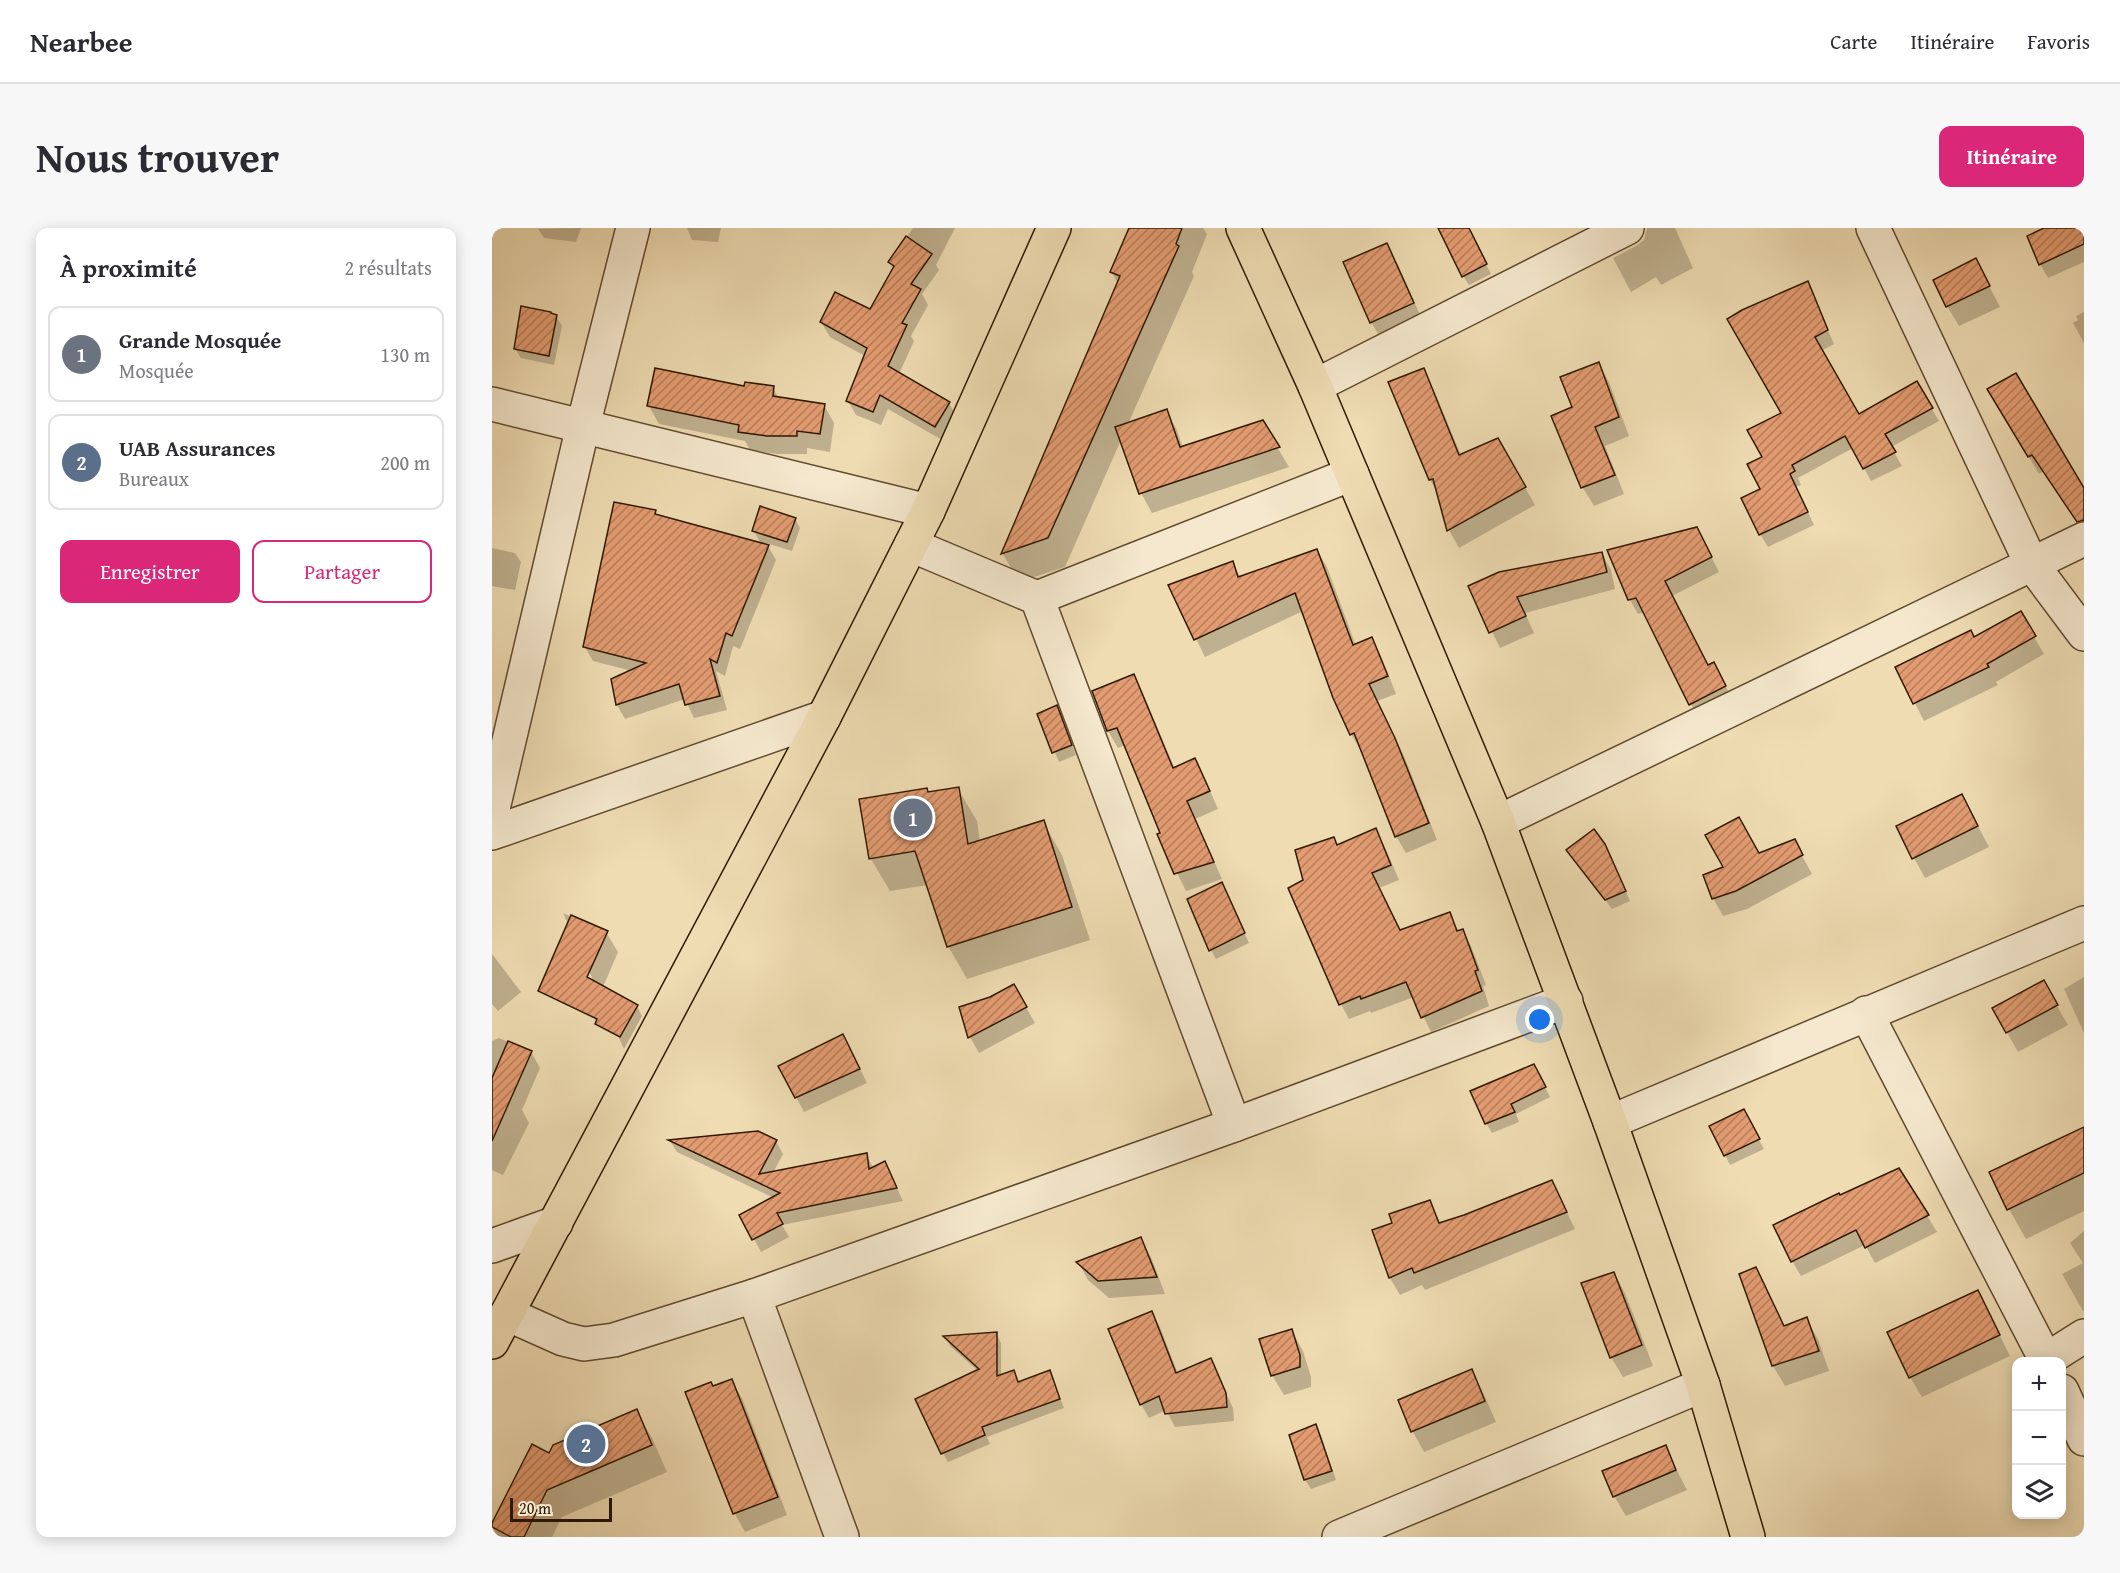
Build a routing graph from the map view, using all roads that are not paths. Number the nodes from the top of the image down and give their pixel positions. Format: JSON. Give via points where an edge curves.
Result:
{"nodes":[{"id":1,"x":633,"y":228,"type":"edge"},
{"id":2,"x":1054,"y":228,"type":"edge"},
{"id":3,"x":1243,"y":228,"type":"edge"},
{"id":4,"x":1627,"y":228,"type":"edge"},
{"id":5,"x":1873,"y":228,"type":"edge"},
{"id":6,"x":1315,"y":386,"type":"junction"},
{"id":7,"x":492,"y":404,"type":"edge"},
{"id":8,"x":583,"y":426,"type":"junction"},
{"id":9,"x":1352,"y":474,"type":"junction"},
{"id":10,"x":928,"y":511,"type":"junction"},
{"id":11,"x":2084,"y":539,"type":"edge"},
{"id":12,"x":911,"y":545,"type":"junction"},
{"id":13,"x":2031,"y":563,"type":"junction"},
{"id":14,"x":1037,"y":598,"type":"junction"},
{"id":15,"x":2084,"y":634,"type":"edge"},
{"id":16,"x":824,"y":717,"type":"junction"},
{"id":17,"x":492,"y":813,"type":"edge"},
{"id":18,"x":1498,"y":822,"type":"junction"},
{"id":19,"x":492,"y":832,"type":"edge"},
{"id":20,"x":2084,"y":923,"type":"edge"},
{"id":21,"x":1566,"y":1001,"type":"junction"},
{"id":22,"x":1866,"y":1013,"type":"junction"},
{"id":23,"x":1610,"y":1122,"type":"junction"},
{"id":24,"x":1234,"y":1125,"type":"junction"},
{"id":25,"x":556,"y":1223,"type":"junction"},
{"id":26,"x":492,"y":1246,"type":"edge"},
{"id":27,"x":754,"y":1296,"type":"junction"},
{"id":28,"x":500,"y":1328,"type":"edge"},
{"id":29,"x":2084,"y":1336,"type":"edge"},
{"id":30,"x":2045,"y":1357,"type":"edge"},
{"id":31,"x":2053,"y":1357,"type":"edge"},
{"id":32,"x":1703,"y":1385,"type":"junction"},
{"id":33,"x":2066,"y":1401,"type":"edge"},
{"id":34,"x":2084,"y":1439,"type":"edge"},
{"id":35,"x":842,"y":1537,"type":"edge"},
{"id":36,"x":1339,"y":1537,"type":"edge"},
{"id":37,"x":1748,"y":1537,"type":"edge"}],
"edges":[{"from":1,"to":8,"type":"street"},
{"from":2,"to":10,"type":"main road"},
{"from":3,"to":6,"type":"main road"},
{"from":4,"to":6,"type":"street"},
{"from":5,"to":13,"type":"street"},
{"from":6,"to":9,"type":"main road"},
{"from":7,"to":8,"type":"street"},
{"from":8,"to":10,"type":"street"},
{"from":8,"to":17,"type":"street"},
{"from":9,"to":14,"type":"street"},
{"from":9,"to":18,"type":"main road"},
{"from":10,"to":12,"type":"main road"},
{"from":11,"to":13,"type":"street"},
{"from":12,"to":14,"type":"street"},
{"from":12,"to":16,"type":"main road"},
{"from":13,"to":15,"type":"street"},
{"from":13,"to":18,"type":"street"},
{"from":14,"to":24,"type":"street"},
{"from":16,"to":19,"type":"street"},
{"from":16,"to":25,"type":"main road"},
{"from":18,"to":21,"type":"main road"},
{"from":20,"to":22,"type":"street"},
{"from":21,"to":23,"type":"main road"},
{"from":21,"to":24,"type":"street"},
{"from":22,"to":23,"type":"street"},
{"from":22,"to":30,"type":"street"},
{"from":23,"to":32,"type":"main road"},
{"from":24,"to":27,"type":"street"},
{"from":25,"to":26,"type":"street"},
{"from":25,"to":28,"type":"main road"},
{"from":27,"to":28,"type":"street","via":[[614,1340],[584,1344]]},
{"from":27,"to":35,"type":"street"},
{"from":29,"to":31,"type":"street"},
{"from":32,"to":36,"type":"street"},
{"from":32,"to":37,"type":"main road"},
{"from":33,"to":34,"type":"street"}]}
